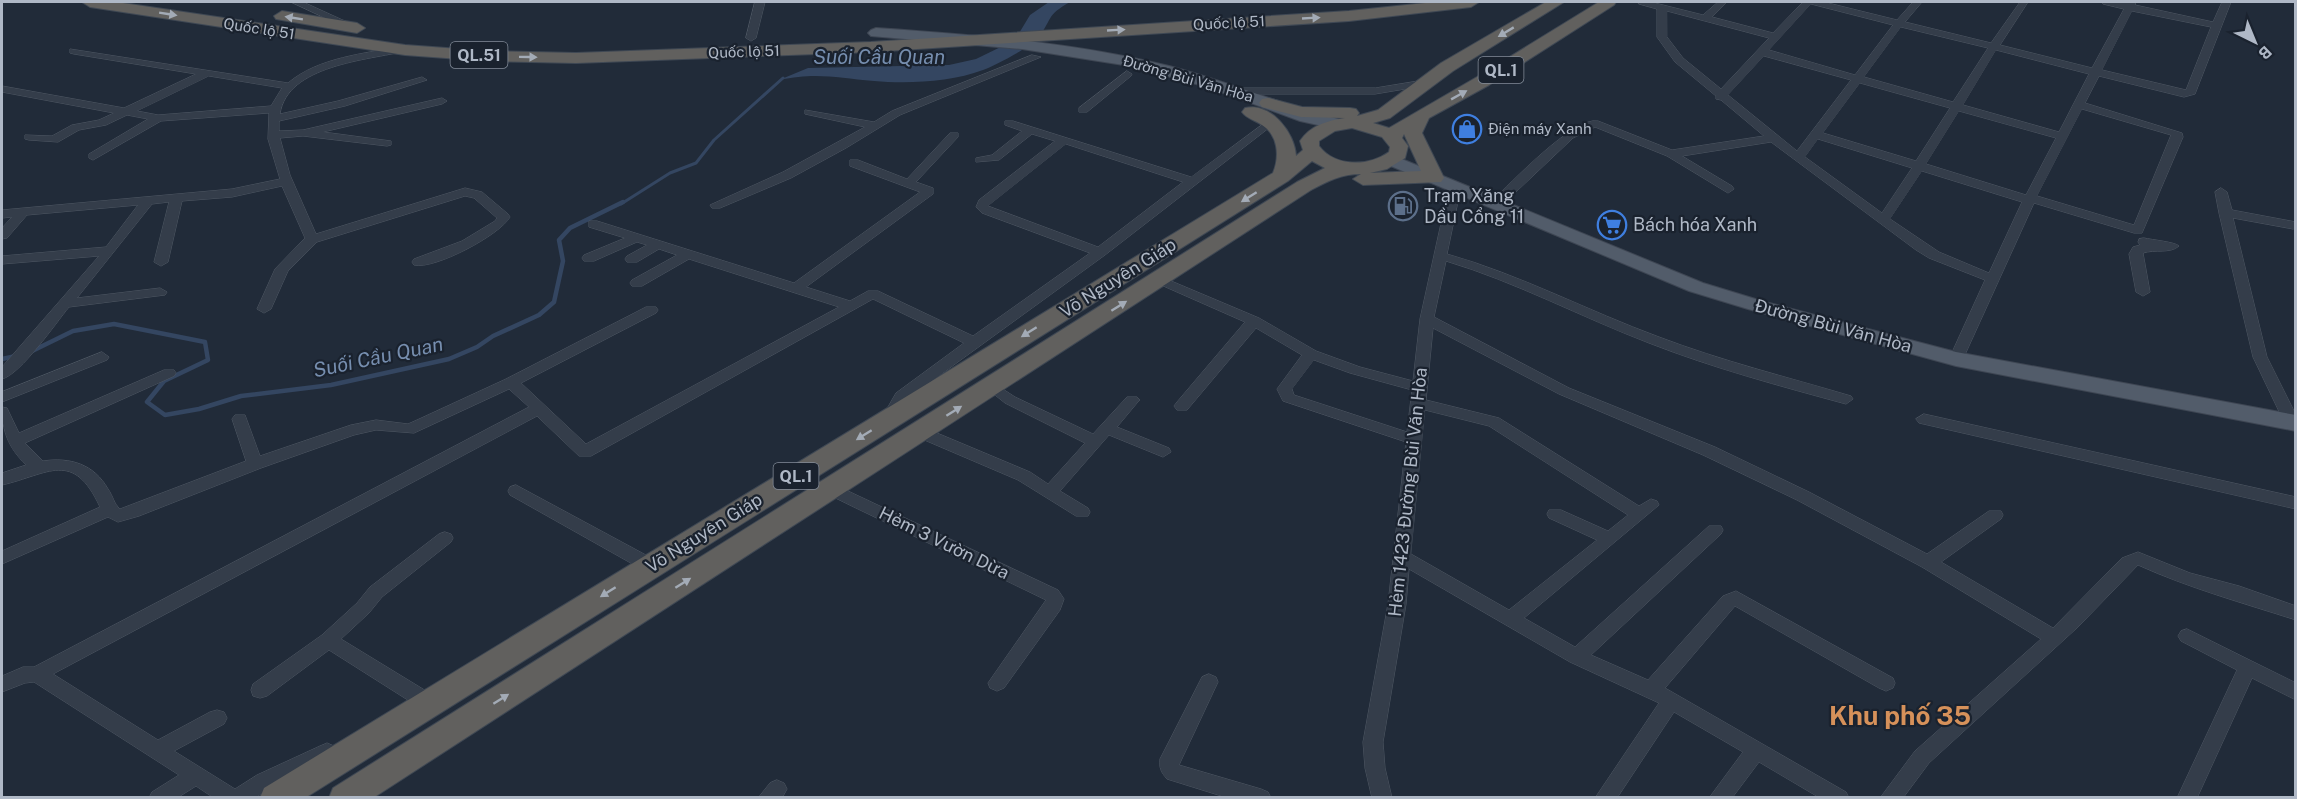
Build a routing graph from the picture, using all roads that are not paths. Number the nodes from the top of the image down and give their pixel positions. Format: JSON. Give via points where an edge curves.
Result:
{"nodes":[{"id":1,"x":90,"y":2,"type":"edge"},
{"id":2,"x":296,"y":2,"type":"edge"},
{"id":3,"x":760,"y":2,"type":"edge"},
{"id":4,"x":1357,"y":2,"type":"edge"},
{"id":5,"x":1471,"y":2,"type":"edge"},
{"id":6,"x":1556,"y":2,"type":"edge"},
{"id":7,"x":1609,"y":2,"type":"edge"},
{"id":8,"x":1642,"y":2,"type":"edge"},
{"id":9,"x":1723,"y":2,"type":"edge"},
{"id":10,"x":1808,"y":2,"type":"edge"},
{"id":11,"x":1814,"y":2,"type":"edge"},
{"id":12,"x":1918,"y":2,"type":"edge"},
{"id":13,"x":2024,"y":2,"type":"edge"},
{"id":14,"x":2106,"y":2,"type":"edge"},
{"id":15,"x":2226,"y":2,"type":"edge"},
{"id":16,"x":2131,"y":4,"type":"edge"},
{"id":17,"x":1662,"y":6,"type":"junction"},
{"id":18,"x":269,"y":14,"type":"dead end"},
{"id":19,"x":1706,"y":18,"type":"junction"},
{"id":20,"x":1899,"y":23,"type":"junction"},
{"id":21,"x":2218,"y":26,"type":"junction"},
{"id":22,"x":353,"y":27,"type":"junction"},
{"id":23,"x":1057,"y":27,"type":"junction"},
{"id":24,"x":1776,"y":37,"type":"junction"},
{"id":25,"x":751,"y":38,"type":"junction"},
{"id":26,"x":996,"y":38,"type":"junction"},
{"id":27,"x":929,"y":39,"type":"junction"},
{"id":28,"x":874,"y":40,"type":"junction"},
{"id":29,"x":1992,"y":47,"type":"junction"},
{"id":30,"x":402,"y":49,"type":"junction"},
{"id":31,"x":74,"y":51,"type":"dead end"},
{"id":32,"x":1763,"y":52,"type":"junction"},
{"id":33,"x":1033,"y":53,"type":"junction"},
{"id":34,"x":208,"y":72,"type":"junction"},
{"id":35,"x":2094,"y":72,"type":"junction"},
{"id":36,"x":1127,"y":74,"type":"junction"},
{"id":37,"x":1857,"y":79,"type":"junction"},
{"id":38,"x":423,"y":80,"type":"dead end"},
{"id":39,"x":1425,"y":83,"type":"junction"},
{"id":40,"x":289,"y":86,"type":"junction"},
{"id":41,"x":2,"y":88,"type":"edge"},
{"id":42,"x":1238,"y":91,"type":"junction"},
{"id":43,"x":1406,"y":97,"type":"junction"},
{"id":44,"x":1720,"y":97,"type":"junction"},
{"id":45,"x":442,"y":101,"type":"dead end"},
{"id":46,"x":1268,"y":103,"type":"junction"},
{"id":47,"x":2078,"y":104,"type":"junction"},
{"id":48,"x":1956,"y":106,"type":"junction"},
{"id":49,"x":125,"y":110,"type":"junction"},
{"id":50,"x":1083,"y":110,"type":"dead end"},
{"id":51,"x":809,"y":112,"type":"dead end"},
{"id":52,"x":1251,"y":112,"type":"junction"},
{"id":53,"x":274,"y":114,"type":"junction"},
{"id":54,"x":1422,"y":115,"type":"junction"},
{"id":55,"x":158,"y":118,"type":"junction"},
{"id":56,"x":1270,"y":122,"type":"junction"},
{"id":57,"x":1009,"y":123,"type":"dead end"},
{"id":58,"x":1345,"y":124,"type":"junction"},
{"id":59,"x":877,"y":126,"type":"junction"},
{"id":60,"x":1030,"y":130,"type":"junction"},
{"id":61,"x":303,"y":133,"type":"junction"},
{"id":62,"x":275,"y":135,"type":"junction"},
{"id":63,"x":954,"y":135,"type":"dead end"},
{"id":64,"x":1817,"y":135,"type":"junction"},
{"id":65,"x":2062,"y":136,"type":"junction"},
{"id":66,"x":29,"y":137,"type":"dead end"},
{"id":67,"x":1394,"y":137,"type":"junction"},
{"id":68,"x":1774,"y":138,"type":"junction"},
{"id":69,"x":1064,"y":140,"type":"junction"},
{"id":70,"x":387,"y":143,"type":"dead end"},
{"id":71,"x":1312,"y":145,"type":"junction"},
{"id":72,"x":1671,"y":154,"type":"junction"},
{"id":73,"x":93,"y":156,"type":"dead end"},
{"id":74,"x":1798,"y":158,"type":"junction"},
{"id":75,"x":980,"y":160,"type":"dead end"},
{"id":76,"x":1392,"y":160,"type":"junction"},
{"id":77,"x":854,"y":163,"type":"dead end"},
{"id":78,"x":1921,"y":165,"type":"junction"},
{"id":79,"x":1352,"y":168,"type":"junction"},
{"id":80,"x":1432,"y":177,"type":"junction"},
{"id":81,"x":1293,"y":181,"type":"junction"},
{"id":82,"x":285,"y":182,"type":"junction"},
{"id":83,"x":910,"y":182,"type":"junction"},
{"id":84,"x":1194,"y":182,"type":"junction"},
{"id":85,"x":1455,"y":187,"type":"junction"},
{"id":86,"x":1728,"y":189,"type":"dead end"},
{"id":87,"x":2221,"y":192,"type":"dead end"},
{"id":88,"x":177,"y":199,"type":"junction"},
{"id":89,"x":2030,"y":199,"type":"junction"},
{"id":90,"x":148,"y":201,"type":"junction"},
{"id":91,"x":1496,"y":204,"type":"junction"},
{"id":92,"x":716,"y":205,"type":"dead end"},
{"id":93,"x":23,"y":212,"type":"junction"},
{"id":94,"x":2225,"y":213,"type":"junction"},
{"id":95,"x":2,"y":214,"type":"edge"},
{"id":96,"x":1883,"y":220,"type":"junction"},
{"id":97,"x":593,"y":224,"type":"dead end"},
{"id":98,"x":2293,"y":225,"type":"dead end"},
{"id":99,"x":2138,"y":230,"type":"junction"},
{"id":100,"x":2,"y":235,"type":"edge"},
{"id":101,"x":312,"y":239,"type":"junction"},
{"id":102,"x":634,"y":239,"type":"junction"},
{"id":103,"x":2153,"y":245,"type":"junction"},
{"id":104,"x":656,"y":246,"type":"junction"},
{"id":105,"x":2173,"y":246,"type":"dead end"},
{"id":106,"x":110,"y":251,"type":"junction"},
{"id":107,"x":1100,"y":252,"type":"junction"},
{"id":108,"x":686,"y":255,"type":"junction"},
{"id":109,"x":1441,"y":256,"type":"junction"},
{"id":110,"x":589,"y":258,"type":"dead end"},
{"id":111,"x":632,"y":259,"type":"dead end"},
{"id":112,"x":2,"y":260,"type":"edge"},
{"id":113,"x":161,"y":262,"type":"dead end"},
{"id":114,"x":419,"y":262,"type":"dead end"},
{"id":115,"x":1991,"y":278,"type":"junction"},
{"id":116,"x":1159,"y":281,"type":"junction"},
{"id":117,"x":637,"y":283,"type":"dead end"},
{"id":118,"x":796,"y":288,"type":"junction"},
{"id":119,"x":160,"y":292,"type":"dead end"},
{"id":120,"x":2143,"y":292,"type":"dead end"},
{"id":121,"x":63,"y":304,"type":"junction"},
{"id":122,"x":851,"y":306,"type":"junction"},
{"id":123,"x":264,"y":309,"type":"dead end"},
{"id":124,"x":651,"y":310,"type":"dead end"},
{"id":125,"x":1427,"y":319,"type":"junction"},
{"id":126,"x":1254,"y":321,"type":"junction"},
{"id":127,"x":974,"y":342,"type":"junction"},
{"id":128,"x":1311,"y":354,"type":"junction"},
{"id":129,"x":102,"y":357,"type":"dead end"},
{"id":130,"x":1956,"y":359,"type":"junction"},
{"id":131,"x":7,"y":369,"type":"edge"},
{"id":132,"x":170,"y":373,"type":"dead end"},
{"id":133,"x":511,"y":382,"type":"junction"},
{"id":134,"x":992,"y":387,"type":"junction"},
{"id":135,"x":1418,"y":395,"type":"junction"},
{"id":136,"x":2,"y":397,"type":"edge"},
{"id":137,"x":1846,"y":399,"type":"dead end"},
{"id":138,"x":1132,"y":400,"type":"dead end"},
{"id":139,"x":1182,"y":406,"type":"dead end"},
{"id":140,"x":538,"y":409,"type":"junction"},
{"id":141,"x":2,"y":412,"type":"edge"},
{"id":142,"x":240,"y":419,"type":"dead end"},
{"id":143,"x":888,"y":419,"type":"junction"},
{"id":144,"x":1924,"y":419,"type":"dead end"},
{"id":145,"x":2293,"y":422,"type":"edge"},
{"id":146,"x":1108,"y":429,"type":"junction"},
{"id":147,"x":920,"y":432,"type":"junction"},
{"id":148,"x":1413,"y":439,"type":"junction"},
{"id":149,"x":16,"y":441,"type":"junction"},
{"id":150,"x":1097,"y":442,"type":"junction"},
{"id":151,"x":1163,"y":452,"type":"dead end"},
{"id":152,"x":255,"y":464,"type":"junction"},
{"id":153,"x":38,"y":465,"type":"junction"},
{"id":154,"x":2,"y":479,"type":"edge"},
{"id":155,"x":831,"y":489,"type":"junction"},
{"id":156,"x":516,"y":491,"type":"dead end"},
{"id":157,"x":1050,"y":491,"type":"junction"},
{"id":158,"x":2295,"y":503,"type":"edge"},
{"id":159,"x":108,"y":510,"type":"junction"},
{"id":160,"x":1082,"y":512,"type":"dead end"},
{"id":161,"x":1555,"y":514,"type":"dead end"},
{"id":162,"x":1995,"y":515,"type":"dead end"},
{"id":163,"x":1715,"y":530,"type":"dead end"},
{"id":164,"x":445,"y":538,"type":"dead end"},
{"id":165,"x":1609,"y":538,"type":"junction"},
{"id":166,"x":1402,"y":557,"type":"junction"},
{"id":167,"x":2,"y":558,"type":"edge"},
{"id":168,"x":1928,"y":562,"type":"junction"},
{"id":169,"x":651,"y":566,"type":"junction"},
{"id":170,"x":2295,"y":613,"type":"edge"},
{"id":171,"x":1510,"y":619,"type":"junction"},
{"id":172,"x":2187,"y":636,"type":"dead end"},
{"id":173,"x":2055,"y":638,"type":"junction"},
{"id":174,"x":328,"y":640,"type":"junction"},
{"id":175,"x":1577,"y":657,"type":"junction"},
{"id":176,"x":2248,"y":668,"type":"junction"},
{"id":177,"x":37,"y":674,"type":"junction"},
{"id":178,"x":1209,"y":682,"type":"dead end"},
{"id":179,"x":997,"y":683,"type":"dead end"},
{"id":180,"x":1886,"y":683,"type":"dead end"},
{"id":181,"x":2,"y":684,"type":"edge"},
{"id":182,"x":260,"y":690,"type":"dead end"},
{"id":183,"x":1651,"y":690,"type":"junction"},
{"id":184,"x":2295,"y":692,"type":"edge"},
{"id":185,"x":1671,"y":700,"type":"junction"},
{"id":186,"x":423,"y":706,"type":"junction"},
{"id":187,"x":473,"y":716,"type":"junction"},
{"id":188,"x":218,"y":718,"type":"dead end"},
{"id":189,"x":1757,"y":749,"type":"junction"},
{"id":190,"x":156,"y":751,"type":"junction"},
{"id":191,"x":194,"y":776,"type":"junction"},
{"id":192,"x":159,"y":798,"type":"edge"},
{"id":193,"x":232,"y":798,"type":"edge"},
{"id":194,"x":237,"y":798,"type":"edge"},
{"id":195,"x":276,"y":798,"type":"edge"},
{"id":196,"x":345,"y":798,"type":"edge"},
{"id":197,"x":366,"y":798,"type":"edge"},
{"id":198,"x":1261,"y":798,"type":"edge"},
{"id":199,"x":1382,"y":798,"type":"edge"},
{"id":200,"x":1605,"y":798,"type":"edge"},
{"id":201,"x":1719,"y":798,"type":"edge"},
{"id":202,"x":1839,"y":798,"type":"edge"},
{"id":203,"x":1890,"y":798,"type":"edge"},
{"id":204,"x":2187,"y":798,"type":"edge"}],
"edges":[{"from":1,"to":30,"type":"highway","name":"Quốc lộ 51","number":"QL.51","one_way":true},
{"from":2,"to":22,"type":"street"},
{"from":3,"to":25,"type":"street"},
{"from":4,"to":23,"type":"highway","name":"Quốc lộ 51","number":"QL.51"},
{"from":23,"to":5,"type":"highway","name":"Quốc lộ 51","number":"QL.51","one_way":true,"via":[[1349,16]]},
{"from":6,"to":39,"type":"highway","number":"QL.1","one_way":true},
{"from":54,"to":7,"type":"highway","number":"QL.1","one_way":true},
{"from":8,"to":17,"type":"street"},
{"from":9,"to":19,"type":"street"},
{"from":10,"to":24,"type":"street"},
{"from":11,"to":20,"type":"street"},
{"from":12,"to":20,"type":"street"},
{"from":13,"to":29,"type":"street"},
{"from":14,"to":16,"type":"street"},
{"from":15,"to":21,"type":"street"},
{"from":16,"to":21,"type":"street"},
{"from":16,"to":35,"type":"street"},
{"from":17,"to":19,"type":"street"},
{"from":17,"to":44,"type":"street","via":[[1662,37],[1678,60]]},
{"from":22,"to":18,"type":"highway","name":"Quốc lộ 51","number":"QL.51","one_way":true},
{"from":19,"to":24,"type":"street"},
{"from":20,"to":29,"type":"street"},
{"from":20,"to":37,"type":"street"},
{"from":21,"to":35,"type":"street","via":[[2191,92],[2175,93]]},
{"from":22,"to":25,"type":"highway","name":"Quốc lộ 51","number":"QL.51","via":[[503,42],[586,44]]},
{"from":23,"to":26,"type":"highway","name":"Quốc lộ 51","number":"QL.51"},
{"from":24,"to":32,"type":"street"},
{"from":25,"to":28,"type":"highway","name":"Quốc lộ 51","number":"QL.51"},
{"from":26,"to":27,"type":"highway","name":"Quốc lộ 51","number":"QL.51"},
{"from":26,"to":27,"type":"main road"},
{"from":26,"to":27,"type":"highway","name":"Quốc lộ 51","number":"QL.51"},
{"from":26,"to":33,"type":"main road"},
{"from":27,"to":28,"type":"highway","name":"Quốc lộ 51","number":"QL.51"},
{"from":30,"to":28,"type":"highway","name":"Quốc lộ 51","number":"QL.51","one_way":true,"via":[[576,58]]},
{"from":29,"to":35,"type":"street"},
{"from":29,"to":48,"type":"street"},
{"from":30,"to":40,"type":"street","via":[[322,68]]},
{"from":31,"to":34,"type":"street"},
{"from":32,"to":37,"type":"street"},
{"from":32,"to":44,"type":"street"},
{"from":33,"to":36,"type":"main road","name":"Đường Bùi Văn Hòa"},
{"from":33,"to":42,"type":"main road","name":"Đường Bùi Văn Hòa","via":[[1101,55]]},
{"from":33,"to":59,"type":"street","via":[[899,111]]},
{"from":34,"to":40,"type":"street"},
{"from":34,"to":49,"type":"street"},
{"from":35,"to":47,"type":"street"},
{"from":36,"to":50,"type":"street"},
{"from":36,"to":52,"type":"main road","name":"Đường Bùi Văn Hòa"},
{"from":37,"to":48,"type":"street"},
{"from":37,"to":64,"type":"street"},
{"from":38,"to":53,"type":"street","via":[[341,104]]},
{"from":39,"to":42,"type":"street","via":[[1375,91]]},
{"from":39,"to":43,"type":"highway","number":"QL.1"},
{"from":40,"to":53,"type":"street"},
{"from":41,"to":49,"type":"street"},
{"from":42,"to":46,"type":"main road","name":"Đường Bùi Văn Hòa"},
{"from":43,"to":46,"type":"highway","via":[[1384,108],[1350,112],[1301,112]]},
{"from":43,"to":58,"type":"highway","number":"QL.1","via":[[1373,120]]},
{"from":44,"to":68,"type":"street"},
{"from":45,"to":61,"type":"street"},
{"from":46,"to":58,"type":"main road","name":"Đường Bùi Văn Hòa","via":[[1312,119]]},
{"from":47,"to":65,"type":"street"},
{"from":47,"to":99,"type":"street","via":[[2176,133]]},
{"from":48,"to":65,"type":"street"},
{"from":48,"to":78,"type":"street"},
{"from":49,"to":55,"type":"street"},
{"from":49,"to":66,"type":"street","via":[[95,125],[76,127],[54,140]]},
{"from":51,"to":59,"type":"street"},
{"from":52,"to":56,"type":"highway"},
{"from":52,"to":71,"type":"main road","name":"Đường Bùi Văn Hòa","via":[[1297,130]]},
{"from":53,"to":55,"type":"street"},
{"from":53,"to":62,"type":"street"},
{"from":54,"to":67,"type":"highway","number":"QL.1","via":[[1397,129]]},
{"from":54,"to":80,"type":"highway","via":[[1413,133]]},
{"from":55,"to":73,"type":"street"},
{"from":56,"to":81,"type":"highway","via":[[1278,129]]},
{"from":56,"to":84,"type":"street"},
{"from":57,"to":60,"type":"street"},
{"from":58,"to":67,"type":"highway","via":[[1377,128]]},
{"from":58,"to":71,"type":"highway","number":"QL.1","via":[[1324,127]]},
{"from":59,"to":92,"type":"street","via":[[787,175]]},
{"from":60,"to":69,"type":"street"},
{"from":60,"to":75,"type":"street","via":[[995,158]]},
{"from":61,"to":62,"type":"street"},
{"from":61,"to":70,"type":"street"},
{"from":62,"to":82,"type":"street"},
{"from":63,"to":83,"type":"street"},
{"from":64,"to":74,"type":"street"},
{"from":64,"to":78,"type":"street"},
{"from":65,"to":89,"type":"street"},
{"from":67,"to":76,"type":"highway","via":[[1399,146]]},
{"from":68,"to":72,"type":"street"},
{"from":68,"to":74,"type":"street"},
{"from":69,"to":84,"type":"street"},
{"from":69,"to":107,"type":"street","via":[[982,207]]},
{"from":71,"to":79,"type":"highway","number":"QL.1","via":[[1324,160]]},
{"from":71,"to":81,"type":"highway","name":"Võ Nguyên Giáp","number":"QL.1"},
{"from":72,"to":86,"type":"street"},
{"from":72,"to":91,"type":"street","via":[[1600,124],[1590,124],[1569,136]]},
{"from":74,"to":96,"type":"street"},
{"from":76,"to":79,"type":"highway","number":"QL.1"},
{"from":76,"to":80,"type":"main road","name":"Đường Bùi Văn Hòa"},
{"from":77,"to":83,"type":"street"},
{"from":78,"to":89,"type":"street"},
{"from":78,"to":96,"type":"street"},
{"from":79,"to":81,"type":"highway","name":"Võ Nguyên Giáp","number":"QL.1"},
{"from":80,"to":81,"type":"highway"},
{"from":80,"to":85,"type":"main road","name":"Đường Bùi Văn Hòa"},
{"from":81,"to":116,"type":"highway","name":"Võ Nguyên Giáp","number":"QL.1"},
{"from":81,"to":143,"type":"highway","name":"Võ Nguyên Giáp","number":"QL.1","one_way":true},
{"from":82,"to":88,"type":"street"},
{"from":82,"to":101,"type":"street"},
{"from":83,"to":118,"type":"street","via":[[929,191]]},
{"from":84,"to":107,"type":"street"},
{"from":85,"to":91,"type":"main road","name":"Đường Bùi Văn Hòa"},
{"from":85,"to":109,"type":"street","name":"Hẻm 1423 Đường Bùi Văn Hòa"},
{"from":87,"to":94,"type":"street"},
{"from":88,"to":90,"type":"street"},
{"from":88,"to":113,"type":"street"},
{"from":89,"to":99,"type":"street"},
{"from":89,"to":115,"type":"street"},
{"from":90,"to":93,"type":"street"},
{"from":90,"to":106,"type":"street"},
{"from":91,"to":130,"type":"main road","name":"Đường Bùi Văn Hòa","via":[[1696,286]]},
{"from":93,"to":95,"type":"street"},
{"from":93,"to":100,"type":"street"},
{"from":94,"to":98,"type":"street"},
{"from":94,"to":145,"type":"street","via":[[2260,357]]},
{"from":96,"to":115,"type":"street","via":[[1934,255]]},
{"from":97,"to":102,"type":"street"},
{"from":99,"to":103,"type":"street","via":[[2144,242]]},
{"from":101,"to":114,"type":"street","via":[[465,192],[478,195],[504,217],[499,226],[483,235]]},
{"from":101,"to":123,"type":"street","via":[[282,269]]},
{"from":102,"to":104,"type":"street"},
{"from":102,"to":110,"type":"street"},
{"from":103,"to":105,"type":"street"},
{"from":103,"to":120,"type":"street","via":[[2136,254]]},
{"from":104,"to":108,"type":"street"},
{"from":104,"to":111,"type":"street"},
{"from":106,"to":112,"type":"street"},
{"from":106,"to":121,"type":"street"},
{"from":107,"to":127,"type":"street"},
{"from":108,"to":117,"type":"street"},
{"from":108,"to":118,"type":"street"},
{"from":109,"to":125,"type":"street","name":"Hẻm 1423 Đường Bùi Văn Hòa"},
{"from":109,"to":137,"type":"street","via":[[1522,282],[1668,345]]},
{"from":115,"to":130,"type":"street"},
{"from":116,"to":126,"type":"street"},
{"from":134,"to":116,"type":"highway","name":"Võ Nguyên Giáp","number":"QL.1","one_way":true},
{"from":118,"to":122,"type":"street"},
{"from":119,"to":121,"type":"street"},
{"from":121,"to":131,"type":"street"},
{"from":122,"to":127,"type":"street","via":[[867,296],[878,295]]},
{"from":122,"to":140,"type":"street","via":[[592,450],[580,450]]},
{"from":124,"to":133,"type":"street"},
{"from":125,"to":135,"type":"street","name":"Hẻm 1423 Đường Bùi Văn Hòa"},
{"from":125,"to":168,"type":"street","via":[[1564,391],[1758,474]]},
{"from":126,"to":128,"type":"street"},
{"from":126,"to":139,"type":"street"},
{"from":127,"to":143,"type":"street","via":[[901,396]]},
{"from":128,"to":135,"type":"street"},
{"from":128,"to":148,"type":"street","via":[[1284,389],[1288,398]]},
{"from":129,"to":136,"type":"street"},
{"from":130,"to":145,"type":"main road","name":"Đường Bùi Văn Hòa"},
{"from":132,"to":149,"type":"street"},
{"from":133,"to":140,"type":"street"},
{"from":133,"to":152,"type":"street","via":[[409,429],[376,425],[351,430]]},
{"from":147,"to":134,"type":"highway","name":"Võ Nguyên Giáp","number":"QL.1","one_way":true},
{"from":134,"to":150,"type":"street","via":[[1010,400]]},
{"from":135,"to":148,"type":"street","name":"Hẻm 1423 Đường Bùi Văn Hòa"},
{"from":135,"to":165,"type":"street","via":[[1494,422],[1645,510]]},
{"from":138,"to":146,"type":"street"},
{"from":140,"to":177,"type":"street"},
{"from":141,"to":149,"type":"street"},
{"from":142,"to":152,"type":"street"},
{"from":143,"to":169,"type":"highway","name":"Võ Nguyên Giáp","number":"QL.1","one_way":true},
{"from":144,"to":158,"type":"street"},
{"from":146,"to":150,"type":"street"},
{"from":146,"to":151,"type":"street"},
{"from":147,"to":155,"type":"highway","name":"Võ Nguyên Giáp","number":"QL.1"},
{"from":147,"to":157,"type":"street"},
{"from":148,"to":166,"type":"street","name":"Hẻm 1423 Đường Bùi Văn Hòa"},
{"from":149,"to":153,"type":"street"},
{"from":150,"to":157,"type":"street"},
{"from":152,"to":159,"type":"street","via":[[133,512],[118,516]]},
{"from":153,"to":154,"type":"street"},
{"from":153,"to":159,"type":"street","via":[[71,465],[87,472],[100,489]]},
{"from":155,"to":179,"type":"street","name":"Hẻm 3 Vườn Dừa","via":[[1052,595],[1054,604]]},
{"from":187,"to":155,"type":"highway","name":"Võ Nguyên Giáp","number":"QL.1","one_way":true},
{"from":156,"to":169,"type":"street"},
{"from":157,"to":160,"type":"street"},
{"from":159,"to":167,"type":"street"},
{"from":161,"to":165,"type":"street"},
{"from":162,"to":168,"type":"street"},
{"from":163,"to":175,"type":"street"},
{"from":164,"to":174,"type":"street","via":[[376,592]]},
{"from":165,"to":171,"type":"street"},
{"from":166,"to":171,"type":"street"},
{"from":166,"to":199,"type":"street","name":"Hẻm 1423 Đường Bùi Văn Hòa","via":[[1372,742]]},
{"from":168,"to":173,"type":"street"},
{"from":169,"to":186,"type":"highway","name":"Võ Nguyên Giáp","number":"QL.1","one_way":true},
{"from":170,"to":173,"type":"street","via":[[2186,579],[2138,558],[2128,563]]},
{"from":171,"to":175,"type":"street"},
{"from":172,"to":176,"type":"street"},
{"from":173,"to":203,"type":"street","via":[[1922,757]]},
{"from":174,"to":182,"type":"street"},
{"from":174,"to":186,"type":"street"},
{"from":175,"to":183,"type":"street"},
{"from":176,"to":184,"type":"street"},
{"from":176,"to":204,"type":"street"},
{"from":177,"to":181,"type":"street"},
{"from":177,"to":190,"type":"street"},
{"from":178,"to":198,"type":"street","via":[[1169,767],[1174,773]]},
{"from":180,"to":183,"type":"street","via":[[1736,598],[1729,601]]},
{"from":183,"to":185,"type":"street"},
{"from":185,"to":189,"type":"street"},
{"from":185,"to":200,"type":"street"},
{"from":186,"to":194,"type":"street","via":[[264,781]]},
{"from":186,"to":195,"type":"highway","name":"Võ Nguyên Giáp","number":"QL.1"},
{"from":187,"to":196,"type":"highway","name":"Võ Nguyên Giáp","number":"QL.1"},
{"from":187,"to":197,"type":"street"},
{"from":188,"to":190,"type":"street"},
{"from":189,"to":201,"type":"street"},
{"from":189,"to":202,"type":"street"},
{"from":190,"to":191,"type":"street"},
{"from":191,"to":192,"type":"street"},
{"from":191,"to":193,"type":"street"}]}
